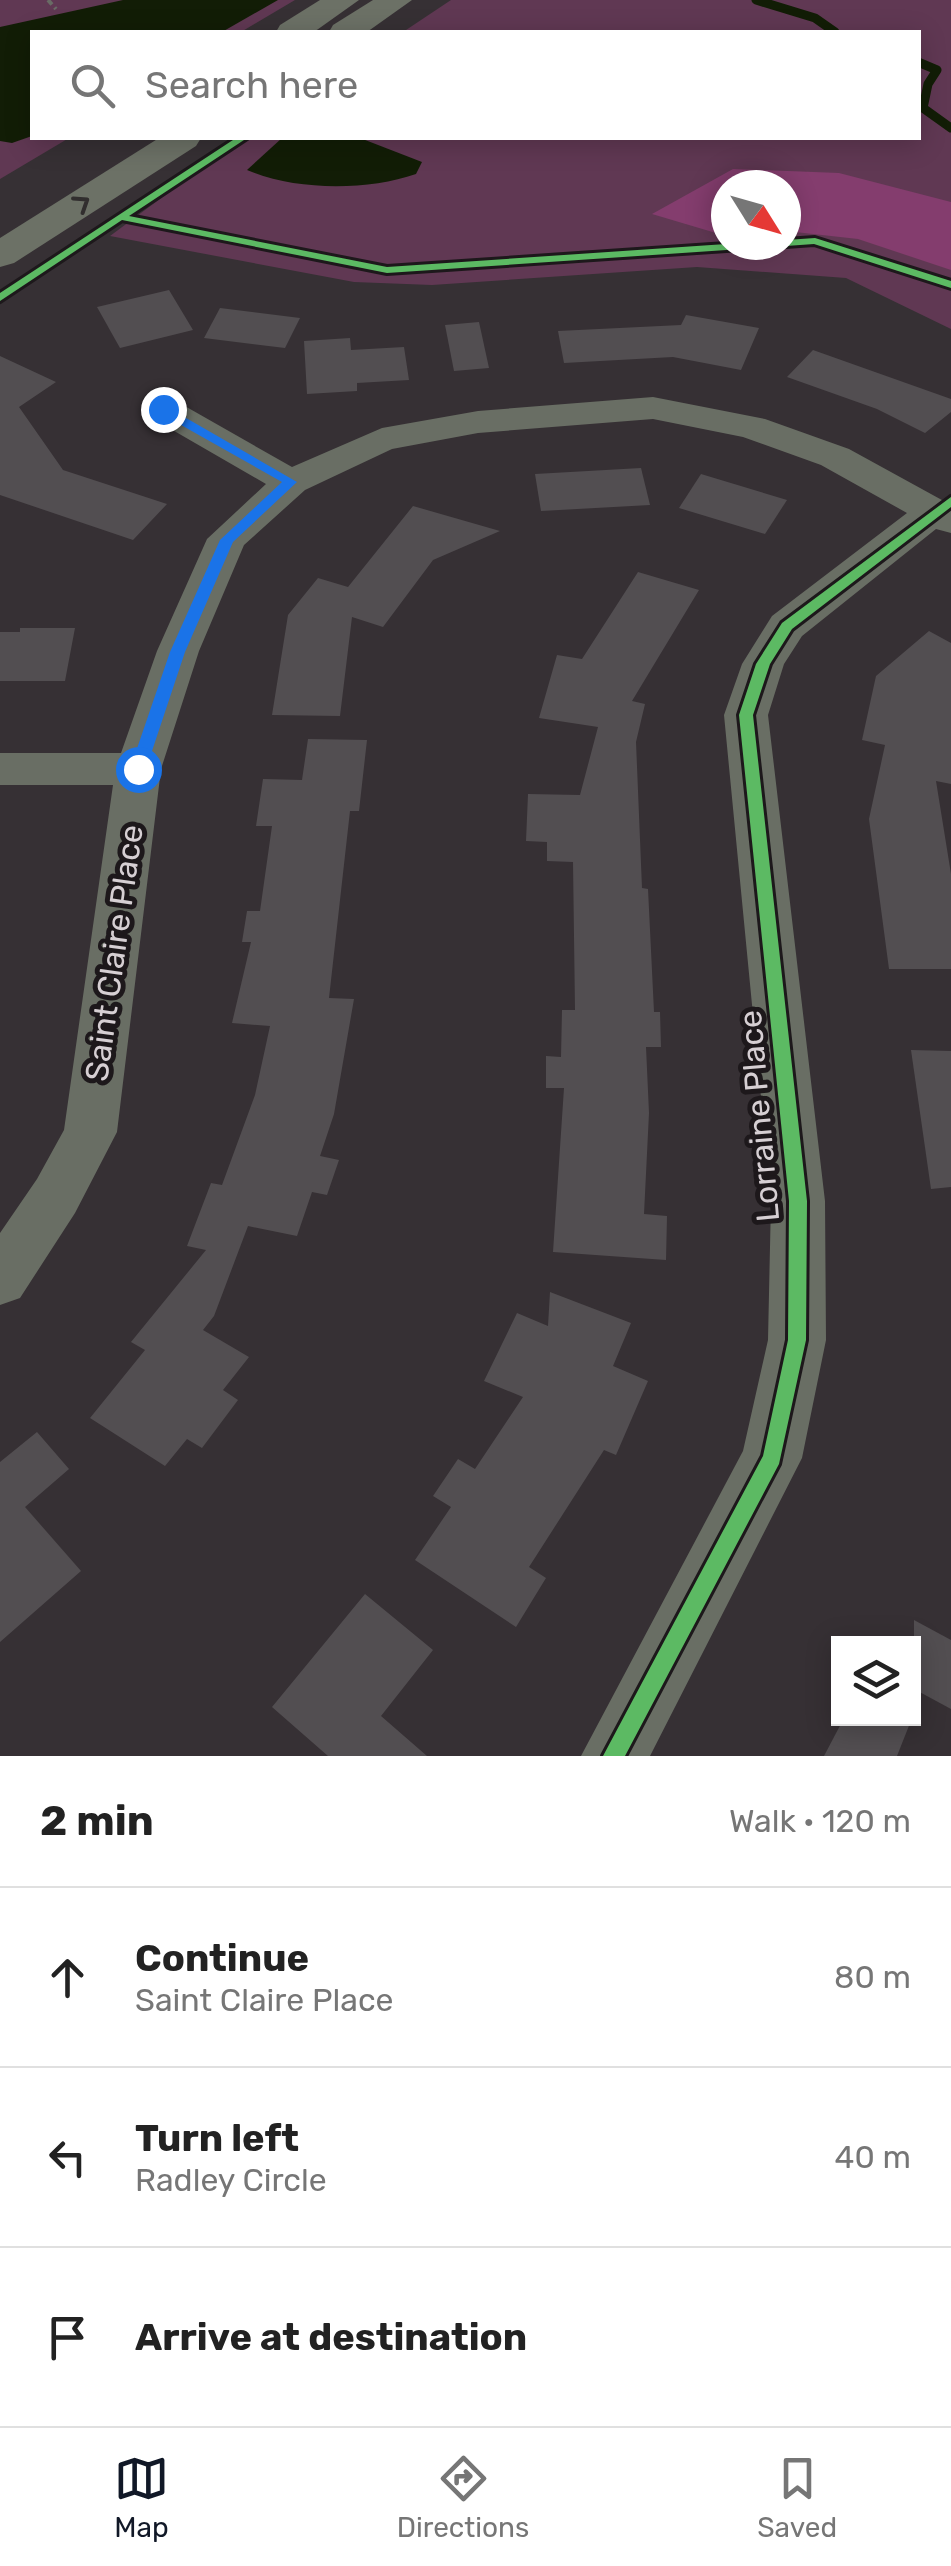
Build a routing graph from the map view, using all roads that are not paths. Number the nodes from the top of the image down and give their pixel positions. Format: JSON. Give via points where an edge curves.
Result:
{"nodes":[{"id":1,"x":343,"y":0,"type":"edge"},
{"id":2,"x":396,"y":0,"type":"edge"},
{"id":3,"x":295,"y":30,"type":"edge"},
{"id":4,"x":348,"y":30,"type":"edge"},
{"id":5,"x":122,"y":140,"type":"edge"},
{"id":6,"x":180,"y":140,"type":"edge"},
{"id":7,"x":0,"y":216,"type":"edge"},
{"id":8,"x":0,"y":256,"type":"edge"},
{"id":9,"x":163,"y":409,"type":"dead end"},
{"id":10,"x":290,"y":482,"type":"junction"},
{"id":11,"x":942,"y":517,"type":"edge"},
{"id":12,"x":0,"y":769,"type":"edge"},
{"id":13,"x":138,"y":769,"type":"junction"},
{"id":14,"x":0,"y":1280,"type":"edge"},
{"id":15,"x":614,"y":1756,"type":"edge"}],
"edges":[{"from":1,"to":3,"type":"main road"},
{"from":2,"to":4,"type":"main road"},
{"from":5,"to":7,"type":"main road"},
{"from":8,"to":6,"type":"main road","one_way":true},
{"from":9,"to":10,"type":"street"},
{"from":10,"to":11,"type":"street","name":"Saint Claire Place","via":[[382,440],[478,422],[653,408],[752,426],[835,458]]},
{"from":10,"to":13,"type":"street","name":"Saint Claire Place","via":[[227,540],[178,652]]},
{"from":11,"to":15,"type":"street","name":"Lorraine Place","via":[[787,626],[763,664],[746,716],[798,1202],[796,1340],[772,1458]]},
{"from":12,"to":13,"type":"street"},
{"from":13,"to":14,"type":"street","name":"Saint Claire Place","via":[[90,1132]]}]}
